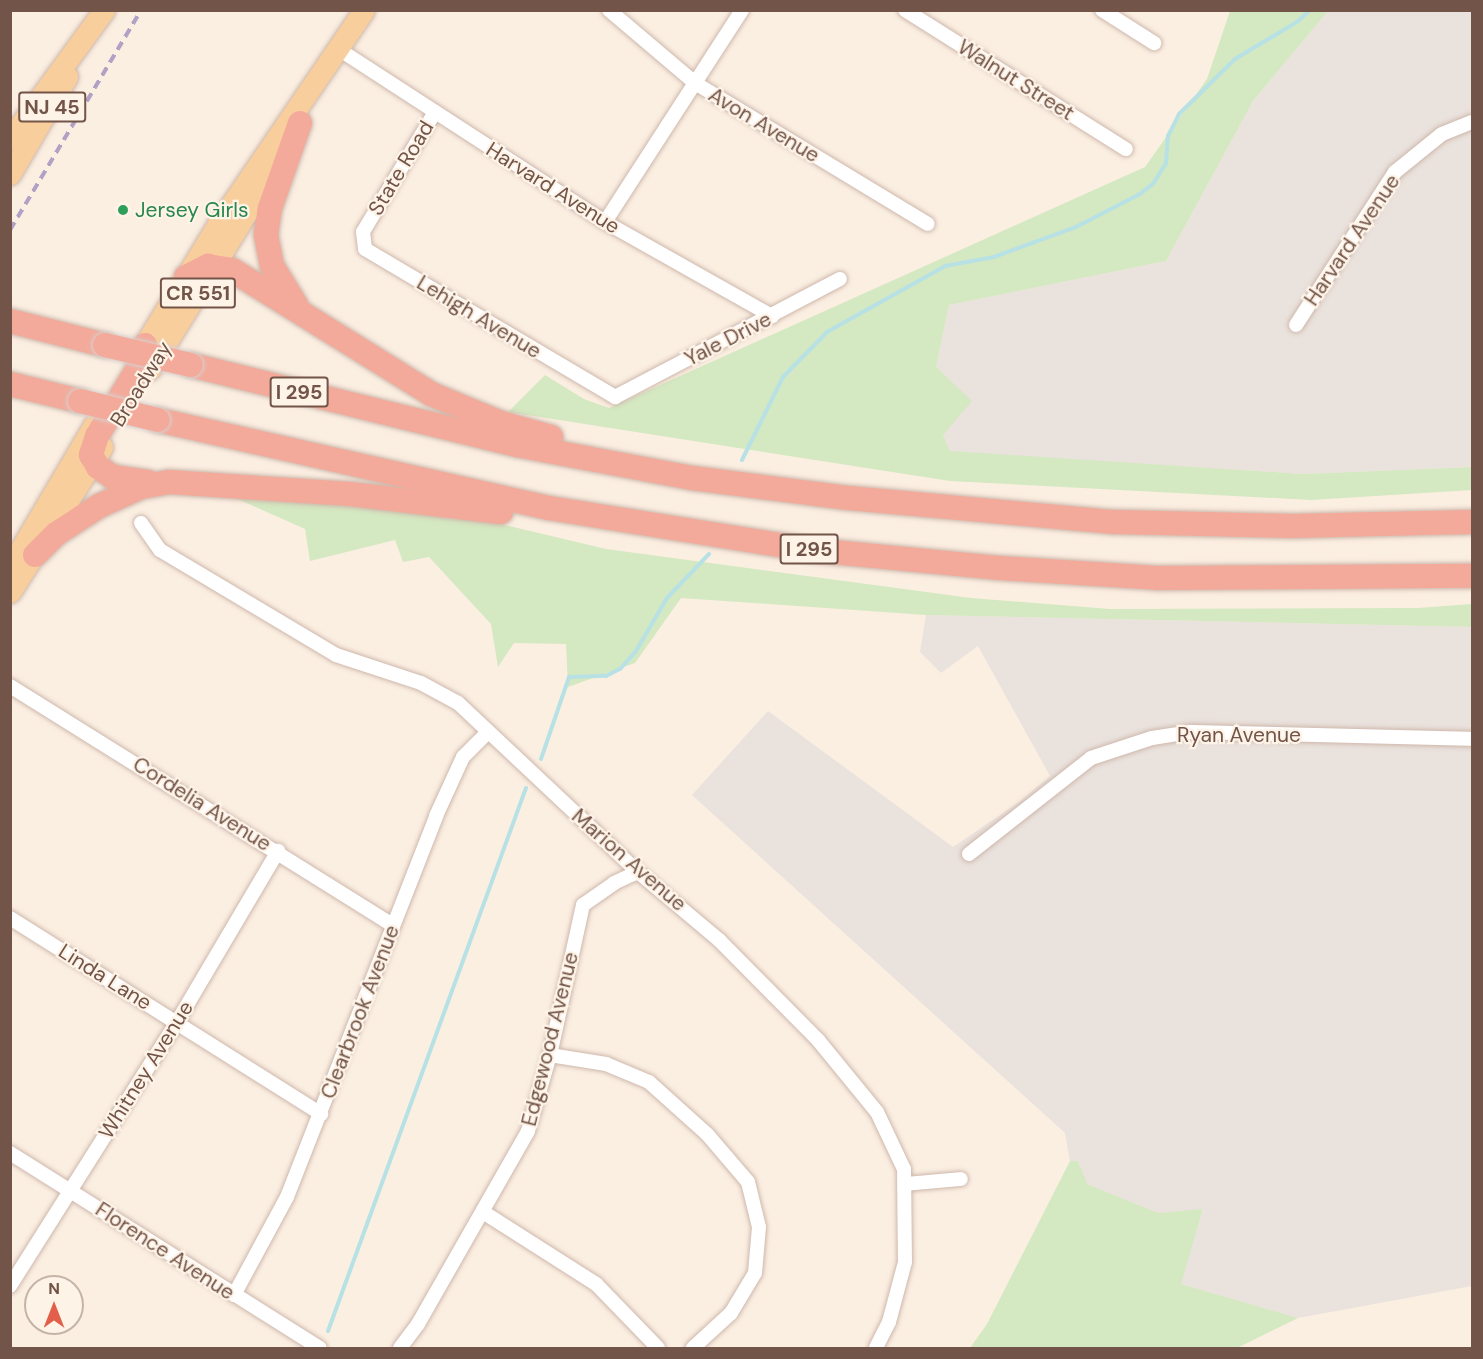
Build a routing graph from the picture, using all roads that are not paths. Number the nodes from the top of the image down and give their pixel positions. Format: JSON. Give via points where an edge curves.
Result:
{"nodes":[{"id":1,"x":104,"y":10,"type":"edge"},
{"id":2,"x":364,"y":10,"type":"edge"},
{"id":3,"x":609,"y":10,"type":"edge"},
{"id":4,"x":742,"y":10,"type":"edge"},
{"id":5,"x":905,"y":10,"type":"edge"},
{"id":6,"x":1102,"y":10,"type":"edge"},
{"id":7,"x":88,"y":37,"type":"junction"},
{"id":8,"x":1154,"y":43,"type":"dead end"},
{"id":9,"x":340,"y":50,"type":"junction"},
{"id":10,"x":695,"y":83,"type":"junction"},
{"id":11,"x":435,"y":112,"type":"junction"},
{"id":12,"x":1473,"y":122,"type":"edge"},
{"id":13,"x":300,"y":123,"type":"junction"},
{"id":14,"x":10,"y":139,"type":"edge"},
{"id":15,"x":1126,"y":149,"type":"dead end"},
{"id":16,"x":10,"y":174,"type":"edge"},
{"id":17,"x":605,"y":222,"type":"junction"},
{"id":18,"x":928,"y":224,"type":"dead end"},
{"id":19,"x":367,"y":225,"type":"joint"},
{"id":20,"x":217,"y":265,"type":"junction"},
{"id":21,"x":186,"y":277,"type":"junction"},
{"id":22,"x":840,"y":279,"type":"dead end"},
{"id":23,"x":772,"y":316,"type":"junction"},
{"id":24,"x":309,"y":320,"type":"junction"},
{"id":25,"x":10,"y":321,"type":"edge"},
{"id":26,"x":1296,"y":325,"type":"dead end"},
{"id":27,"x":146,"y":345,"type":"junction"},
{"id":28,"x":10,"y":384,"type":"edge"},
{"id":29,"x":615,"y":397,"type":"joint"},
{"id":30,"x":93,"y":461,"type":"junction"},
{"id":31,"x":692,"y":477,"type":"junction"},
{"id":32,"x":169,"y":482,"type":"junction"},
{"id":33,"x":1473,"y":522,"type":"edge"},
{"id":34,"x":141,"y":523,"type":"dead end"},
{"id":35,"x":722,"y":538,"type":"junction"},
{"id":36,"x":35,"y":555,"type":"junction"},
{"id":37,"x":10,"y":567,"type":"edge"},
{"id":38,"x":1473,"y":576,"type":"edge"},
{"id":39,"x":10,"y":592,"type":"edge"},
{"id":40,"x":10,"y":686,"type":"edge"},
{"id":41,"x":488,"y":732,"type":"junction"},
{"id":42,"x":1473,"y":739,"type":"edge"},
{"id":43,"x":278,"y":851,"type":"junction"},
{"id":44,"x":969,"y":854,"type":"dead end"},
{"id":45,"x":638,"y":872,"type":"junction"},
{"id":46,"x":10,"y":918,"type":"edge"},
{"id":47,"x":393,"y":925,"type":"junction"},
{"id":48,"x":177,"y":1022,"type":"junction"},
{"id":49,"x":550,"y":1055,"type":"junction"},
{"id":50,"x":321,"y":1114,"type":"junction"},
{"id":51,"x":10,"y":1153,"type":"edge"},
{"id":52,"x":961,"y":1179,"type":"dead end"},
{"id":53,"x":905,"y":1184,"type":"junction"},
{"id":54,"x":70,"y":1190,"type":"junction"},
{"id":55,"x":483,"y":1212,"type":"junction"},
{"id":56,"x":10,"y":1286,"type":"edge"},
{"id":57,"x":234,"y":1295,"type":"junction"},
{"id":58,"x":320,"y":1348,"type":"edge"},
{"id":59,"x":400,"y":1348,"type":"edge"},
{"id":60,"x":658,"y":1348,"type":"edge"},
{"id":61,"x":693,"y":1348,"type":"edge"},
{"id":62,"x":876,"y":1348,"type":"edge"}],
"edges":[{"from":1,"to":7,"type":"main road","number":"NJ 45"},
{"from":2,"to":9,"type":"main road","name":"Broadway","number":"CR 551"},
{"from":3,"to":10,"type":"street","name":"Avon Avenue"},
{"from":4,"to":10,"type":"street"},
{"from":5,"to":15,"type":"street","name":"Walnut Street"},
{"from":6,"to":8,"type":"street"},
{"from":7,"to":14,"type":"main road","number":"NJ 45"},
{"from":7,"to":16,"type":"main road","number":"NJ 45"},
{"from":9,"to":11,"type":"street","name":"Harvard Avenue"},
{"from":9,"to":13,"type":"main road","name":"Broadway","number":"CR 551"},
{"from":9,"to":21,"type":"main road","name":"Broadway","number":"CR 551","via":[[218,224]]},
{"from":10,"to":17,"type":"street"},
{"from":10,"to":18,"type":"street","name":"Avon Avenue"},
{"from":11,"to":17,"type":"street","name":"Harvard Avenue"},
{"from":11,"to":19,"type":"street","name":"State Road"},
{"from":12,"to":26,"type":"street","name":"Harvard Avenue","via":[[1442,134],[1395,172]]},
{"from":13,"to":20,"type":"main road","name":"Broadway","number":"CR 551"},
{"from":13,"to":24,"type":"highway","via":[[270,207],[267,242],[280,282]]},
{"from":17,"to":23,"type":"street","name":"Harvard Avenue"},
{"from":19,"to":29,"type":"street","name":"Lehigh Avenue","via":[[363,232],[365,249]]},
{"from":20,"to":21,"type":"highway","via":[[202,267]]},
{"from":20,"to":24,"type":"highway","via":[[232,270]]},
{"from":20,"to":30,"type":"main road","name":"Broadway","number":"CR 551"},
{"from":21,"to":27,"type":"main road","name":"Broadway","number":"CR 551"},
{"from":22,"to":23,"type":"street","name":"Yale Drive"},
{"from":23,"to":29,"type":"street","name":"Yale Drive"},
{"from":24,"to":31,"type":"highway","via":[[424,390],[462,408],[501,423]]},
{"from":25,"to":31,"type":"highway","number":"I 295","bridge":true,"via":[[418,423]]},
{"from":27,"to":30,"type":"highway","via":[[143,360],[97,436],[92,448]]},
{"from":27,"to":37,"type":"main road","name":"Broadway","number":"CR 551"},
{"from":28,"to":35,"type":"highway","number":"I 295","bridge":true,"via":[[483,494]]},
{"from":30,"to":32,"type":"highway","via":[[104,472],[126,482]]},
{"from":30,"to":36,"type":"main road","name":"Broadway","number":"CR 551"},
{"from":31,"to":33,"type":"highway","number":"I 295","via":[[956,510],[1114,522],[1281,526]]},
{"from":32,"to":35,"type":"highway","via":[[350,494]]},
{"from":32,"to":36,"type":"highway","via":[[141,487],[99,506],[56,534]]},
{"from":34,"to":41,"type":"street","name":"Marion Avenue","via":[[160,550],[336,655],[421,683],[449,698]]},
{"from":35,"to":38,"type":"highway","number":"I 295","via":[[927,562],[1104,575],[1250,580]]},
{"from":36,"to":39,"type":"main road","name":"Broadway","number":"CR 551"},
{"from":40,"to":43,"type":"street","name":"Cordelia Avenue"},
{"from":41,"to":45,"type":"street","name":"Marion Avenue"},
{"from":41,"to":47,"type":"street","name":"Clearbrook Avenue","via":[[463,757]]},
{"from":42,"to":44,"type":"street","name":"Ryan Avenue","via":[[1190,732],[1152,738],[1091,758]]},
{"from":43,"to":47,"type":"street","name":"Cordelia Avenue"},
{"from":43,"to":48,"type":"street","name":"Whitney Avenue"},
{"from":45,"to":49,"type":"street","name":"Edgewood Avenue","via":[[583,905]]},
{"from":45,"to":53,"type":"street","name":"Marion Avenue","via":[[753,972],[838,1063],[877,1112],[898,1154]]},
{"from":46,"to":48,"type":"street","name":"Linda Lane"},
{"from":47,"to":50,"type":"street","name":"Clearbrook Avenue"},
{"from":48,"to":50,"type":"street","name":"Linda Lane"},
{"from":48,"to":54,"type":"street","name":"Whitney Avenue"},
{"from":49,"to":55,"type":"street","name":"Edgewood Avenue","via":[[528,1131]]},
{"from":49,"to":61,"type":"street","via":[[606,1064],[649,1082],[707,1134],[748,1182],[759,1227],[755,1273],[731,1313]]},
{"from":50,"to":57,"type":"street","name":"Clearbrook Avenue","via":[[286,1197]]},
{"from":51,"to":54,"type":"street","name":"Florence Avenue"},
{"from":52,"to":53,"type":"street"},
{"from":53,"to":62,"type":"street","name":"Marion Avenue","via":[[905,1262],[894,1307]]},
{"from":54,"to":56,"type":"street","name":"Whitney Avenue"},
{"from":54,"to":57,"type":"street","name":"Florence Avenue"},
{"from":55,"to":59,"type":"street","name":"Edgewood Avenue"},
{"from":55,"to":60,"type":"street","via":[[596,1284]]},
{"from":57,"to":58,"type":"street","name":"Florence Avenue"}]}
